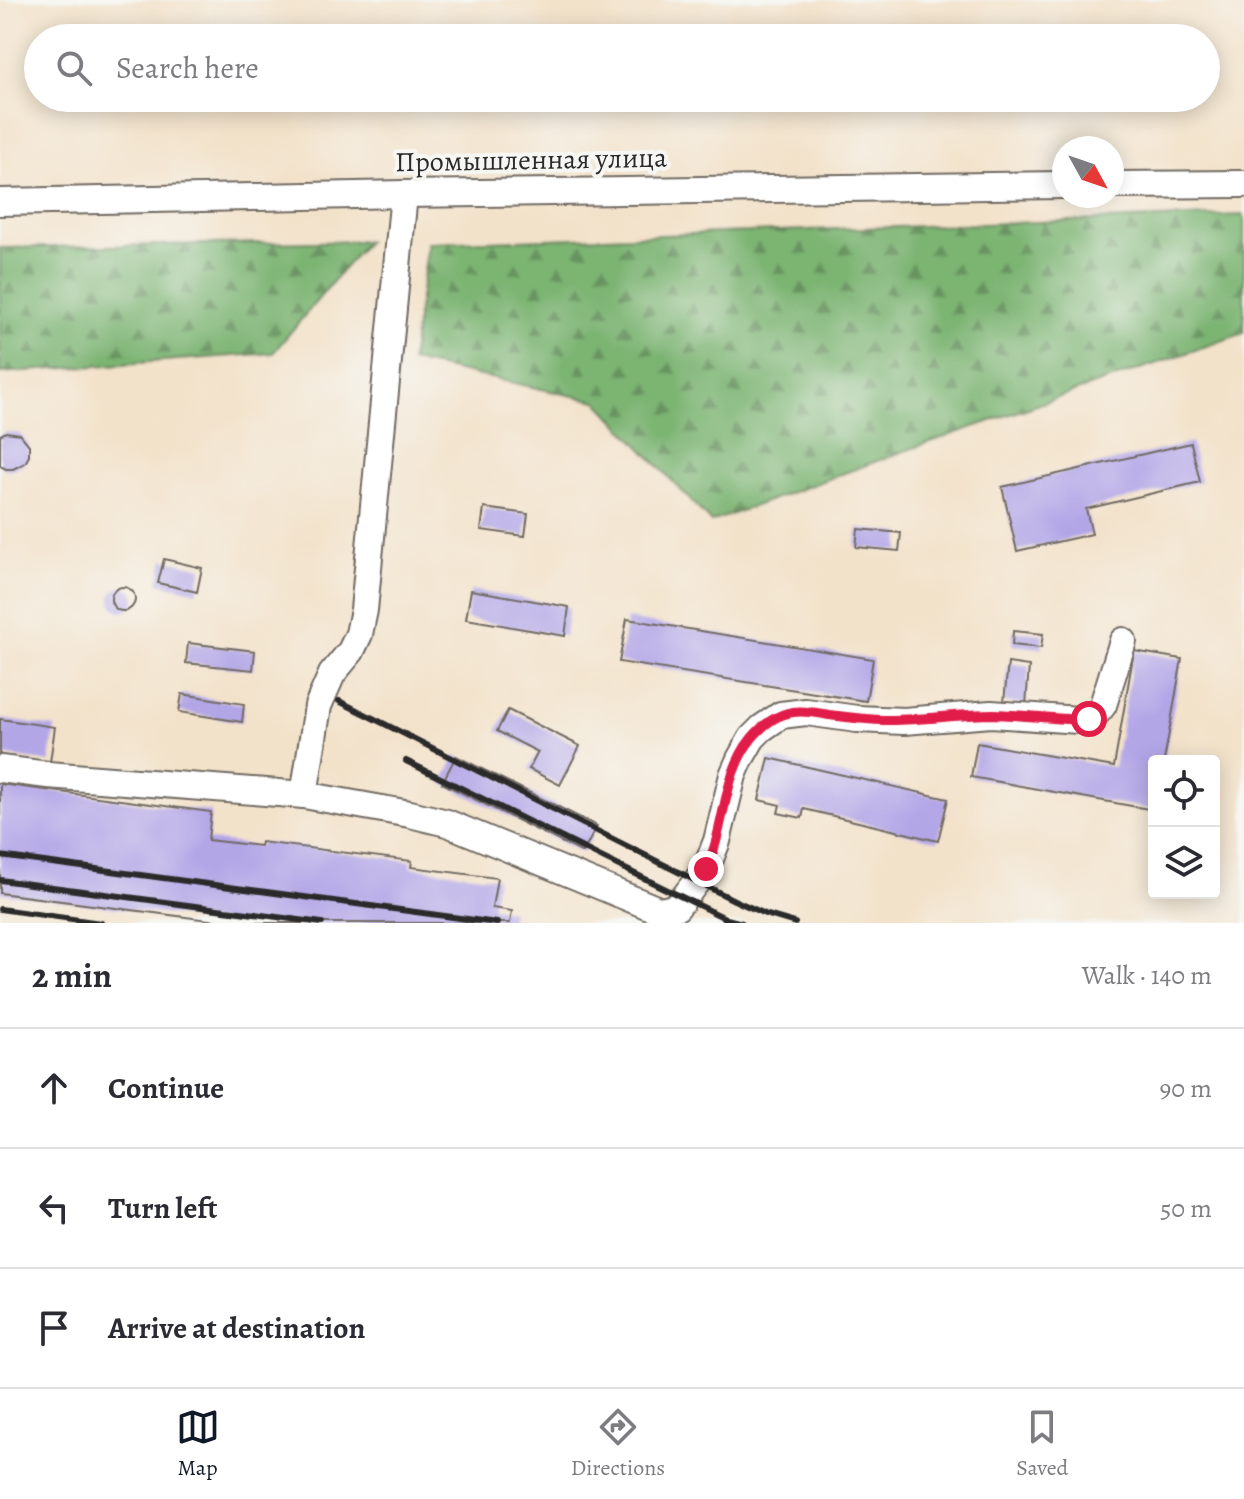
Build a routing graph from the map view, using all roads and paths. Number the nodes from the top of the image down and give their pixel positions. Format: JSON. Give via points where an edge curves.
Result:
{"nodes":[{"id":1,"x":1244,"y":184,"type":"edge"},
{"id":2,"x":1052,"y":185,"type":"edge"},
{"id":3,"x":1124,"y":185,"type":"edge"},
{"id":4,"x":404,"y":194,"type":"junction"},
{"id":5,"x":0,"y":202,"type":"edge"},
{"id":6,"x":1123,"y":641,"type":"dead end"},
{"id":7,"x":0,"y":769,"type":"edge"},
{"id":8,"x":304,"y":795,"type":"junction"}],
"edges":[{"from":1,"to":3,"type":"street"},
{"from":2,"to":4,"type":"street","name":"Промышленная улица"},
{"from":4,"to":5,"type":"street","name":"Промышленная улица"},
{"from":4,"to":8,"type":"street","via":[[364,610],[351,651],[332,674],[318,706]]},
{"from":6,"to":8,"type":"street","via":[[1103,705],[1089,719],[991,714],[904,721],[806,712],[781,715],[746,747],[733,775],[712,857],[677,907],[667,910],[447,823]]},
{"from":7,"to":8,"type":"street"}]}
